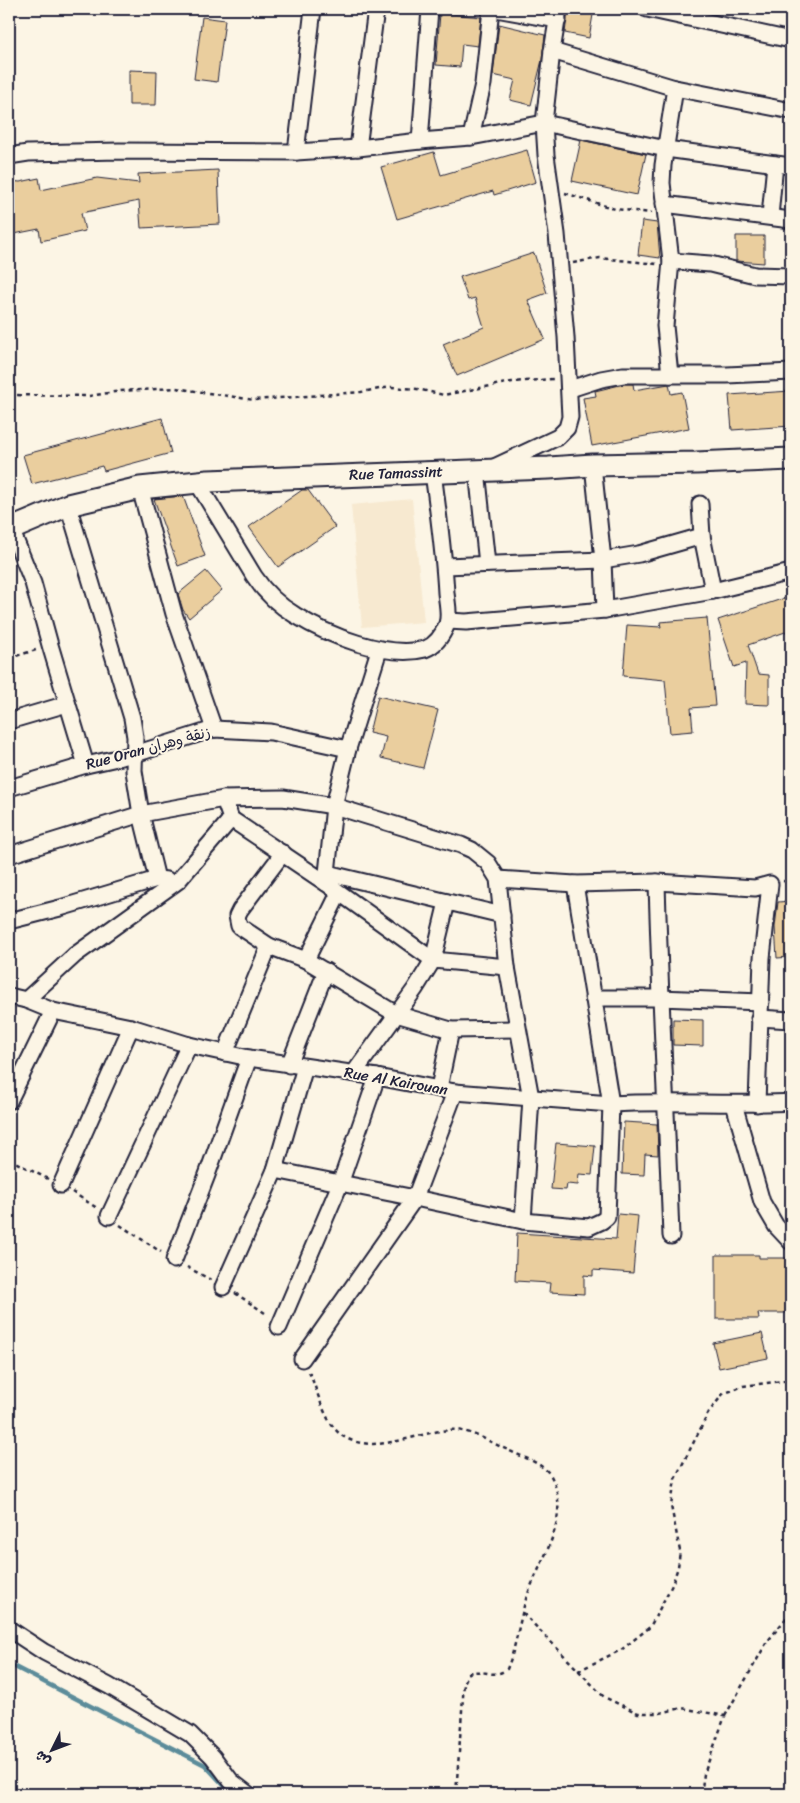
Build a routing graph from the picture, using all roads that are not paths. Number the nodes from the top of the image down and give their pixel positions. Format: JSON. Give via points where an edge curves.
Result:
{"nodes":[{"id":1,"x":313,"y":9,"type":"edge"},
{"id":2,"x":376,"y":9,"type":"edge"},
{"id":3,"x":430,"y":9,"type":"edge"},
{"id":4,"x":491,"y":9,"type":"edge"},
{"id":5,"x":496,"y":9,"type":"edge"},
{"id":6,"x":647,"y":9,"type":"edge"},
{"id":7,"x":558,"y":14,"type":"edge"},
{"id":8,"x":791,"y":40,"type":"edge"},
{"id":9,"x":552,"y":51,"type":"junction"},
{"id":10,"x":675,"y":88,"type":"junction"},
{"id":11,"x":791,"y":111,"type":"edge"},
{"id":12,"x":544,"y":123,"type":"junction"},
{"id":13,"x":471,"y":137,"type":"junction"},
{"id":14,"x":420,"y":141,"type":"junction"},
{"id":15,"x":358,"y":148,"type":"junction"},
{"id":16,"x":666,"y":149,"type":"junction"},
{"id":17,"x":296,"y":152,"type":"junction"},
{"id":18,"x":9,"y":156,"type":"edge"},
{"id":19,"x":775,"y":164,"type":"junction"},
{"id":20,"x":791,"y":166,"type":"edge"},
{"id":21,"x":665,"y":209,"type":"junction"},
{"id":22,"x":770,"y":216,"type":"junction"},
{"id":23,"x":791,"y":220,"type":"edge"},
{"id":24,"x":671,"y":263,"type":"junction"},
{"id":25,"x":791,"y":276,"type":"edge"},
{"id":26,"x":791,"y":372,"type":"edge"},
{"id":27,"x":670,"y":375,"type":"junction"},
{"id":28,"x":569,"y":384,"type":"junction"},
{"id":29,"x":791,"y":459,"type":"edge"},
{"id":30,"x":593,"y":465,"type":"junction"},
{"id":31,"x":483,"y":470,"type":"junction"},
{"id":32,"x":433,"y":472,"type":"junction"},
{"id":33,"x":197,"y":482,"type":"junction"},
{"id":34,"x":140,"y":488,"type":"junction"},
{"id":35,"x":700,"y":504,"type":"dead end"},
{"id":36,"x":68,"y":505,"type":"junction"},
{"id":37,"x":10,"y":529,"type":"edge"},
{"id":38,"x":702,"y":536,"type":"junction"},
{"id":39,"x":603,"y":560,"type":"junction"},
{"id":40,"x":487,"y":564,"type":"junction"},
{"id":41,"x":445,"y":566,"type":"junction"},
{"id":42,"x":791,"y":572,"type":"edge"},
{"id":43,"x":713,"y":591,"type":"junction"},
{"id":44,"x":605,"y":610,"type":"junction"},
{"id":45,"x":448,"y":621,"type":"junction"},
{"id":46,"x":379,"y":650,"type":"junction"},
{"id":47,"x":67,"y":704,"type":"junction"},
{"id":48,"x":9,"y":720,"type":"edge"},
{"id":49,"x":214,"y":730,"type":"junction"},
{"id":50,"x":348,"y":749,"type":"junction"},
{"id":51,"x":135,"y":754,"type":"junction"},
{"id":52,"x":86,"y":765,"type":"junction"},
{"id":53,"x":9,"y":788,"type":"edge"},
{"id":54,"x":224,"y":798,"type":"junction"},
{"id":55,"x":334,"y":806,"type":"junction"},
{"id":56,"x":141,"y":814,"type":"junction"},
{"id":57,"x":231,"y":819,"type":"junction"},
{"id":58,"x":283,"y":853,"type":"junction"},
{"id":59,"x":9,"y":855,"type":"edge"},
{"id":60,"x":326,"y":878,"type":"junction"},
{"id":61,"x":157,"y":879,"type":"junction"},
{"id":62,"x":498,"y":879,"type":"junction"},
{"id":63,"x":178,"y":882,"type":"junction"},
{"id":64,"x":657,"y":882,"type":"junction"},
{"id":65,"x":575,"y":884,"type":"junction"},
{"id":66,"x":340,"y":893,"type":"junction"},
{"id":67,"x":447,"y":902,"type":"junction"},
{"id":68,"x":502,"y":915,"type":"junction"},
{"id":69,"x":9,"y":921,"type":"edge"},
{"id":70,"x":269,"y":946,"type":"junction"},
{"id":71,"x":306,"y":960,"type":"junction"},
{"id":72,"x":433,"y":960,"type":"junction"},
{"id":73,"x":507,"y":968,"type":"junction"},
{"id":74,"x":326,"y":971,"type":"junction"},
{"id":75,"x":9,"y":996,"type":"edge"},
{"id":76,"x":593,"y":998,"type":"junction"},
{"id":77,"x":660,"y":998,"type":"junction"},
{"id":78,"x":26,"y":1000,"type":"junction"},
{"id":79,"x":760,"y":1010,"type":"junction"},
{"id":80,"x":53,"y":1011,"type":"junction"},
{"id":81,"x":396,"y":1014,"type":"junction"},
{"id":82,"x":791,"y":1020,"type":"edge"},
{"id":83,"x":131,"y":1028,"type":"junction"},
{"id":84,"x":517,"y":1029,"type":"junction"},
{"id":85,"x":451,"y":1030,"type":"junction"},
{"id":86,"x":189,"y":1045,"type":"junction"},
{"id":87,"x":225,"y":1053,"type":"junction"},
{"id":88,"x":249,"y":1058,"type":"junction"},
{"id":89,"x":289,"y":1064,"type":"junction"},
{"id":90,"x":305,"y":1067,"type":"junction"},
{"id":91,"x":354,"y":1073,"type":"junction"},
{"id":92,"x":377,"y":1077,"type":"junction"},
{"id":93,"x":439,"y":1088,"type":"junction"},
{"id":94,"x":455,"y":1092,"type":"junction"},
{"id":95,"x":531,"y":1098,"type":"junction"},
{"id":96,"x":9,"y":1101,"type":"edge"},
{"id":97,"x":791,"y":1102,"type":"edge"},
{"id":98,"x":667,"y":1103,"type":"junction"},
{"id":99,"x":611,"y":1104,"type":"junction"},
{"id":100,"x":734,"y":1104,"type":"junction"},
{"id":101,"x":756,"y":1104,"type":"junction"},
{"id":102,"x":275,"y":1170,"type":"junction"},
{"id":103,"x":340,"y":1184,"type":"junction"},
{"id":104,"x":61,"y":1186,"type":"road end"},
{"id":105,"x":416,"y":1198,"type":"junction"},
{"id":106,"x":109,"y":1216,"type":"road end"},
{"id":107,"x":522,"y":1221,"type":"junction"},
{"id":108,"x":671,"y":1236,"type":"dead end"},
{"id":109,"x":791,"y":1242,"type":"edge"},
{"id":110,"x":174,"y":1260,"type":"road end"},
{"id":111,"x":223,"y":1287,"type":"road end"},
{"id":112,"x":279,"y":1327,"type":"road end"},
{"id":113,"x":302,"y":1359,"type":"road end"},
{"id":114,"x":9,"y":1629,"type":"edge"},
{"id":115,"x":248,"y":1794,"type":"edge"}],
"edges":[{"from":1,"to":17,"type":"street"},
{"from":2,"to":15,"type":"street"},
{"from":3,"to":14,"type":"street"},
{"from":4,"to":13,"type":"street","via":[[483,84]]},
{"from":5,"to":7,"type":"street"},
{"from":6,"to":8,"type":"street"},
{"from":7,"to":9,"type":"street"},
{"from":9,"to":10,"type":"street"},
{"from":9,"to":12,"type":"street"},
{"from":10,"to":11,"type":"street"},
{"from":10,"to":16,"type":"street"},
{"from":12,"to":13,"type":"street"},
{"from":12,"to":16,"type":"street"},
{"from":12,"to":28,"type":"street"},
{"from":13,"to":14,"type":"street"},
{"from":14,"to":15,"type":"street"},
{"from":15,"to":17,"type":"street"},
{"from":16,"to":19,"type":"street"},
{"from":16,"to":21,"type":"street","via":[[662,174]]},
{"from":17,"to":18,"type":"street","via":[[28,152]]},
{"from":19,"to":20,"type":"street"},
{"from":19,"to":22,"type":"street"},
{"from":21,"to":22,"type":"street"},
{"from":21,"to":24,"type":"street"},
{"from":22,"to":23,"type":"street"},
{"from":24,"to":25,"type":"street","via":[[710,264],[755,275]]},
{"from":24,"to":27,"type":"street","via":[[665,326]]},
{"from":26,"to":27,"type":"street"},
{"from":27,"to":28,"type":"street","via":[[623,375]]},
{"from":28,"to":31,"type":"street","via":[[570,417],[567,428],[558,437]]},
{"from":29,"to":30,"type":"main road","name":"Rue Tamassint"},
{"from":30,"to":31,"type":"main road","name":"Rue Tamassint"},
{"from":30,"to":39,"type":"street"},
{"from":31,"to":32,"type":"main road","name":"Rue Tamassint"},
{"from":31,"to":40,"type":"street"},
{"from":32,"to":33,"type":"main road","name":"Rue Tamassint"},
{"from":32,"to":41,"type":"street"},
{"from":33,"to":34,"type":"main road","name":"Rue Tamassint"},
{"from":33,"to":46,"type":"street","via":[[262,588],[294,615]]},
{"from":34,"to":36,"type":"main road","name":"Rue Tamassint"},
{"from":34,"to":49,"type":"street","via":[[174,614]]},
{"from":35,"to":38,"type":"street"},
{"from":36,"to":37,"type":"main road","name":"Rue Tamassint"},
{"from":36,"to":51,"type":"street","via":[[132,718]]},
{"from":37,"to":47,"type":"street","via":[[33,583]]},
{"from":38,"to":39,"type":"street","via":[[639,554]]},
{"from":38,"to":43,"type":"street"},
{"from":39,"to":40,"type":"street"},
{"from":39,"to":44,"type":"street"},
{"from":40,"to":41,"type":"street"},
{"from":41,"to":45,"type":"street"},
{"from":42,"to":43,"type":"street"},
{"from":43,"to":44,"type":"street"},
{"from":44,"to":45,"type":"street"},
{"from":45,"to":46,"type":"street","via":[[436,642],[426,648]]},
{"from":46,"to":50,"type":"street"},
{"from":47,"to":48,"type":"street"},
{"from":47,"to":52,"type":"street"},
{"from":49,"to":50,"type":"street","name":"Rue Oran زنقة وهران","via":[[271,732]]},
{"from":49,"to":51,"type":"street","name":"Rue Oran زنقة وهران"},
{"from":50,"to":55,"type":"street"},
{"from":51,"to":52,"type":"street","name":"Rue Oran زنقة وهران"},
{"from":51,"to":56,"type":"street","via":[[134,771]]},
{"from":52,"to":53,"type":"street","name":"Rue Oran زنقة وهران"},
{"from":54,"to":55,"type":"street","via":[[283,798]]},
{"from":54,"to":56,"type":"street"},
{"from":54,"to":57,"type":"street"},
{"from":55,"to":60,"type":"street"},
{"from":55,"to":62,"type":"street","via":[[461,845],[488,863]]},
{"from":56,"to":59,"type":"street"},
{"from":56,"to":61,"type":"street"},
{"from":57,"to":58,"type":"street"},
{"from":57,"to":63,"type":"street"},
{"from":58,"to":60,"type":"street"},
{"from":58,"to":70,"type":"street","via":[[237,916],[239,926]]},
{"from":60,"to":66,"type":"street"},
{"from":60,"to":67,"type":"street"},
{"from":61,"to":63,"type":"street"},
{"from":61,"to":69,"type":"street"},
{"from":62,"to":65,"type":"street"},
{"from":62,"to":68,"type":"street"},
{"from":63,"to":78,"type":"street","via":[[75,956]]},
{"from":64,"to":65,"type":"street"},
{"from":64,"to":77,"type":"street"},
{"from":64,"to":79,"type":"street","via":[[755,888],[770,884]]},
{"from":65,"to":76,"type":"street"},
{"from":66,"to":71,"type":"street"},
{"from":66,"to":72,"type":"street"},
{"from":67,"to":68,"type":"street"},
{"from":67,"to":72,"type":"street"},
{"from":68,"to":73,"type":"street"},
{"from":70,"to":71,"type":"street"},
{"from":70,"to":87,"type":"street"},
{"from":71,"to":74,"type":"street"},
{"from":72,"to":73,"type":"street"},
{"from":72,"to":81,"type":"street"},
{"from":73,"to":84,"type":"street"},
{"from":74,"to":81,"type":"street"},
{"from":74,"to":89,"type":"street"},
{"from":75,"to":78,"type":"street","name":"Rue Al Kairouan"},
{"from":76,"to":77,"type":"street"},
{"from":76,"to":99,"type":"street"},
{"from":77,"to":79,"type":"street"},
{"from":77,"to":98,"type":"street"},
{"from":78,"to":80,"type":"street","name":"Rue Al Kairouan"},
{"from":79,"to":82,"type":"street"},
{"from":79,"to":101,"type":"street"},
{"from":80,"to":83,"type":"street","name":"Rue Al Kairouan"},
{"from":80,"to":96,"type":"street"},
{"from":81,"to":85,"type":"street"},
{"from":81,"to":91,"type":"street"},
{"from":83,"to":86,"type":"street","name":"Rue Al Kairouan"},
{"from":83,"to":104,"type":"street"},
{"from":84,"to":85,"type":"street"},
{"from":84,"to":95,"type":"street"},
{"from":85,"to":93,"type":"street"},
{"from":86,"to":87,"type":"street","name":"Rue Al Kairouan"},
{"from":86,"to":106,"type":"street"},
{"from":87,"to":88,"type":"street","name":"Rue Al Kairouan"},
{"from":88,"to":89,"type":"street","name":"Rue Al Kairouan"},
{"from":88,"to":110,"type":"street"},
{"from":89,"to":90,"type":"street","name":"Rue Al Kairouan"},
{"from":90,"to":91,"type":"street","name":"Rue Al Kairouan"},
{"from":90,"to":102,"type":"street"},
{"from":91,"to":92,"type":"street","name":"Rue Al Kairouan"},
{"from":92,"to":93,"type":"street","name":"Rue Al Kairouan"},
{"from":92,"to":103,"type":"street"},
{"from":93,"to":94,"type":"street","name":"Rue Al Kairouan"},
{"from":94,"to":95,"type":"street","name":"Rue Al Kairouan"},
{"from":94,"to":105,"type":"street"},
{"from":95,"to":99,"type":"street","name":"Rue Al Kairouan"},
{"from":95,"to":107,"type":"street"},
{"from":97,"to":101,"type":"street","name":"Rue Al Kairouan"},
{"from":98,"to":99,"type":"street","name":"Rue Al Kairouan"},
{"from":98,"to":100,"type":"street","name":"Rue Al Kairouan"},
{"from":98,"to":108,"type":"street"},
{"from":99,"to":107,"type":"street","via":[[607,1217],[589,1227]]},
{"from":100,"to":101,"type":"street","name":"Rue Al Kairouan"},
{"from":100,"to":109,"type":"street","via":[[762,1202],[776,1226]]},
{"from":102,"to":103,"type":"street"},
{"from":102,"to":111,"type":"street"},
{"from":103,"to":105,"type":"street"},
{"from":103,"to":112,"type":"street"},
{"from":105,"to":107,"type":"street"},
{"from":105,"to":113,"type":"street"},
{"from":114,"to":115,"type":"street","via":[[190,1734],[231,1781]]}]}
